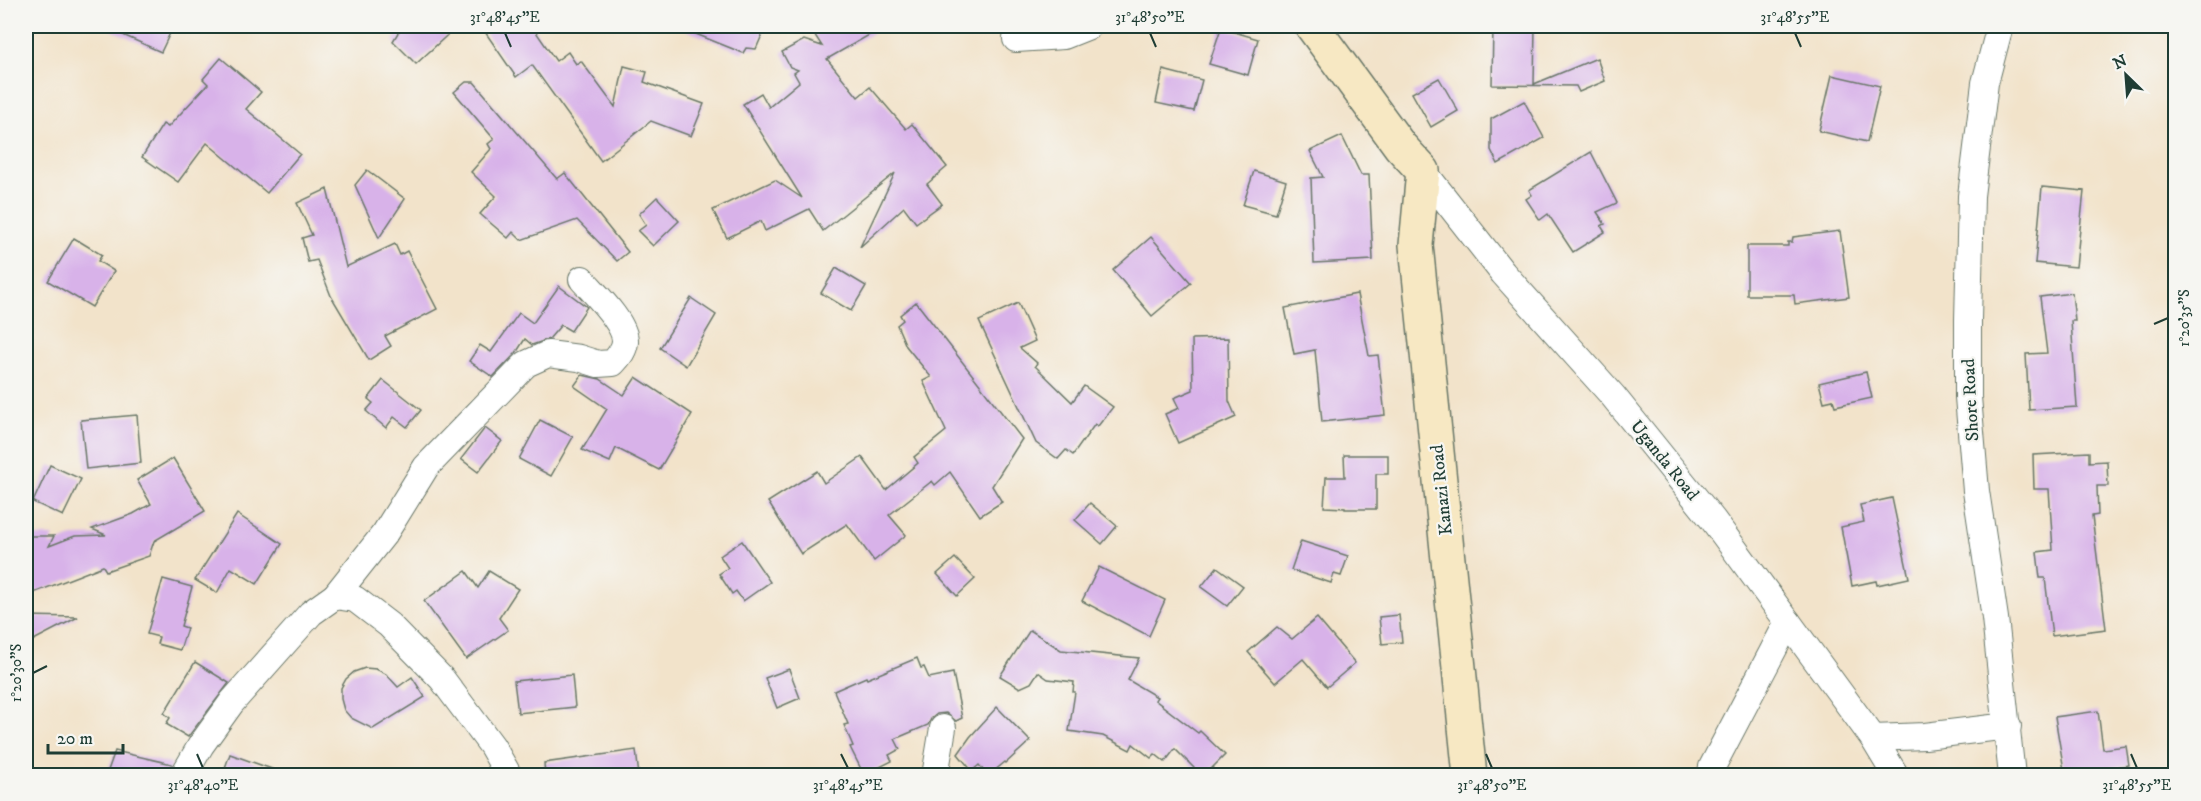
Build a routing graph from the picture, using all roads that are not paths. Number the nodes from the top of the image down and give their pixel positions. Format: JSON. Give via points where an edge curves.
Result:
{"nodes":[{"id":1,"x":1089,"y":26,"type":"edge"},
{"id":2,"x":1312,"y":26,"type":"edge"},
{"id":3,"x":2000,"y":26,"type":"edge"},
{"id":4,"x":1016,"y":39,"type":"dead end"},
{"id":5,"x":1423,"y":171,"type":"junction"},
{"id":6,"x":582,"y":279,"type":"dead end"},
{"id":7,"x":335,"y":596,"type":"junction"},
{"id":8,"x":1788,"y":622,"type":"junction"},
{"id":9,"x":2008,"y":726,"type":"junction"},
{"id":10,"x":943,"y":728,"type":"dead end"},
{"id":11,"x":1873,"y":738,"type":"junction"},
{"id":12,"x":183,"y":776,"type":"edge"},
{"id":13,"x":509,"y":776,"type":"edge"},
{"id":14,"x":935,"y":776,"type":"edge"},
{"id":15,"x":1470,"y":776,"type":"edge"},
{"id":16,"x":1710,"y":776,"type":"edge"},
{"id":17,"x":1896,"y":776,"type":"edge"},
{"id":18,"x":2012,"y":776,"type":"edge"}],
"edges":[{"from":1,"to":4,"type":"street","via":[[1064,36]]},
{"from":2,"to":5,"type":"main road","name":"Uganda Road","via":[[1400,146]]},
{"from":3,"to":9,"type":"street","name":"Shore Road","via":[[1985,83],[1971,196],[1968,397],[1976,491]]},
{"from":5,"to":8,"type":"street","name":"Uganda Road","via":[[1503,273],[1613,396],[1713,520]]},
{"from":5,"to":15,"type":"main road","name":"Kanazi Road","via":[[1416,245]]},
{"from":6,"to":7,"type":"street","via":[[619,325],[625,340],[622,353],[613,363],[598,364],[548,354],[525,364],[426,467],[385,533]]},
{"from":7,"to":12,"type":"street","via":[[311,613],[232,702]]},
{"from":7,"to":13,"type":"street","via":[[356,599],[389,625],[442,679],[492,746]]},
{"from":8,"to":11,"type":"street","name":"Uganda Road"},
{"from":8,"to":16,"type":"street"},
{"from":9,"to":11,"type":"street"},
{"from":9,"to":18,"type":"street","name":"Shore Road"},
{"from":10,"to":14,"type":"street"},
{"from":11,"to":17,"type":"street","name":"Uganda Road"}]}
